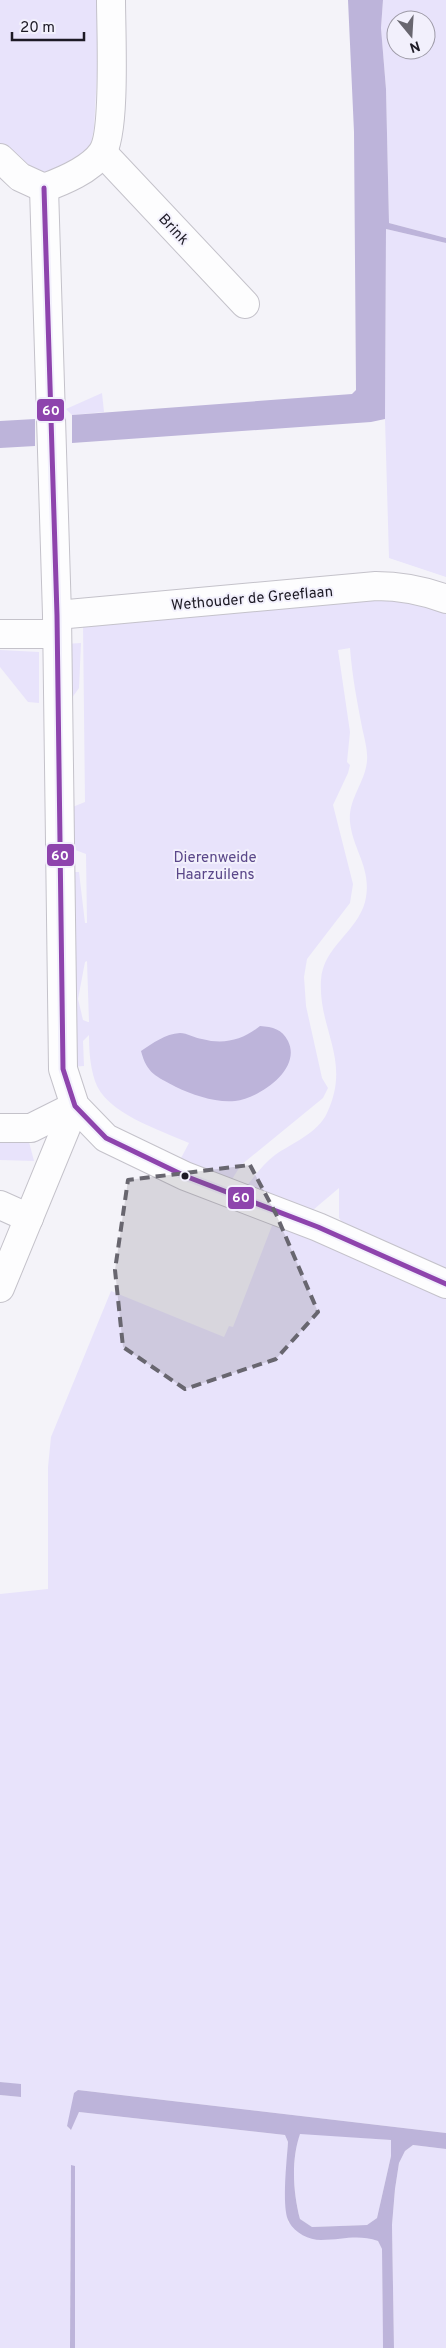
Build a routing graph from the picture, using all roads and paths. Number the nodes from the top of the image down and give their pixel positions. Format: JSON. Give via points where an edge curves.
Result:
{"nodes":[{"id":1,"x":111,"y":0,"type":"edge"},
{"id":2,"x":103,"y":152,"type":"junction"},
{"id":3,"x":0,"y":158,"type":"edge"},
{"id":4,"x":44,"y":188,"type":"junction"},
{"id":5,"x":245,"y":304,"type":"dead end"},
{"id":6,"x":446,"y":599,"type":"edge"},
{"id":7,"x":57,"y":625,"type":"junction"},
{"id":8,"x":0,"y":634,"type":"edge"},
{"id":9,"x":75,"y":1106,"type":"junction"},
{"id":10,"x":0,"y":1128,"type":"edge"},
{"id":11,"x":0,"y":1205,"type":"edge"},
{"id":12,"x":29,"y":1218,"type":"junction"},
{"id":13,"x":446,"y":1284,"type":"edge"},
{"id":14,"x":0,"y":1288,"type":"edge"}],
"edges":[{"from":1,"to":2,"type":"street","via":[[111,118]]},
{"from":2,"to":4,"type":"street","via":[[74,177]]},
{"from":2,"to":5,"type":"street","name":"Brink"},
{"from":3,"to":4,"type":"street","via":[[20,178]]},
{"from":4,"to":7,"type":"street"},
{"from":6,"to":7,"type":"street","name":"Wethouder de Greeflaan","via":[[420,589],[376,586]]},
{"from":7,"to":8,"type":"street","name":"Wethouder de Greeflaan"},
{"from":7,"to":9,"type":"street","via":[[63,1069]]},
{"from":9,"to":10,"type":"street","via":[[31,1128]]},
{"from":9,"to":12,"type":"street"},
{"from":9,"to":13,"type":"street","via":[[106,1138],[157,1163],[318,1227]]},
{"from":11,"to":12,"type":"street"},
{"from":12,"to":14,"type":"street"}]}
